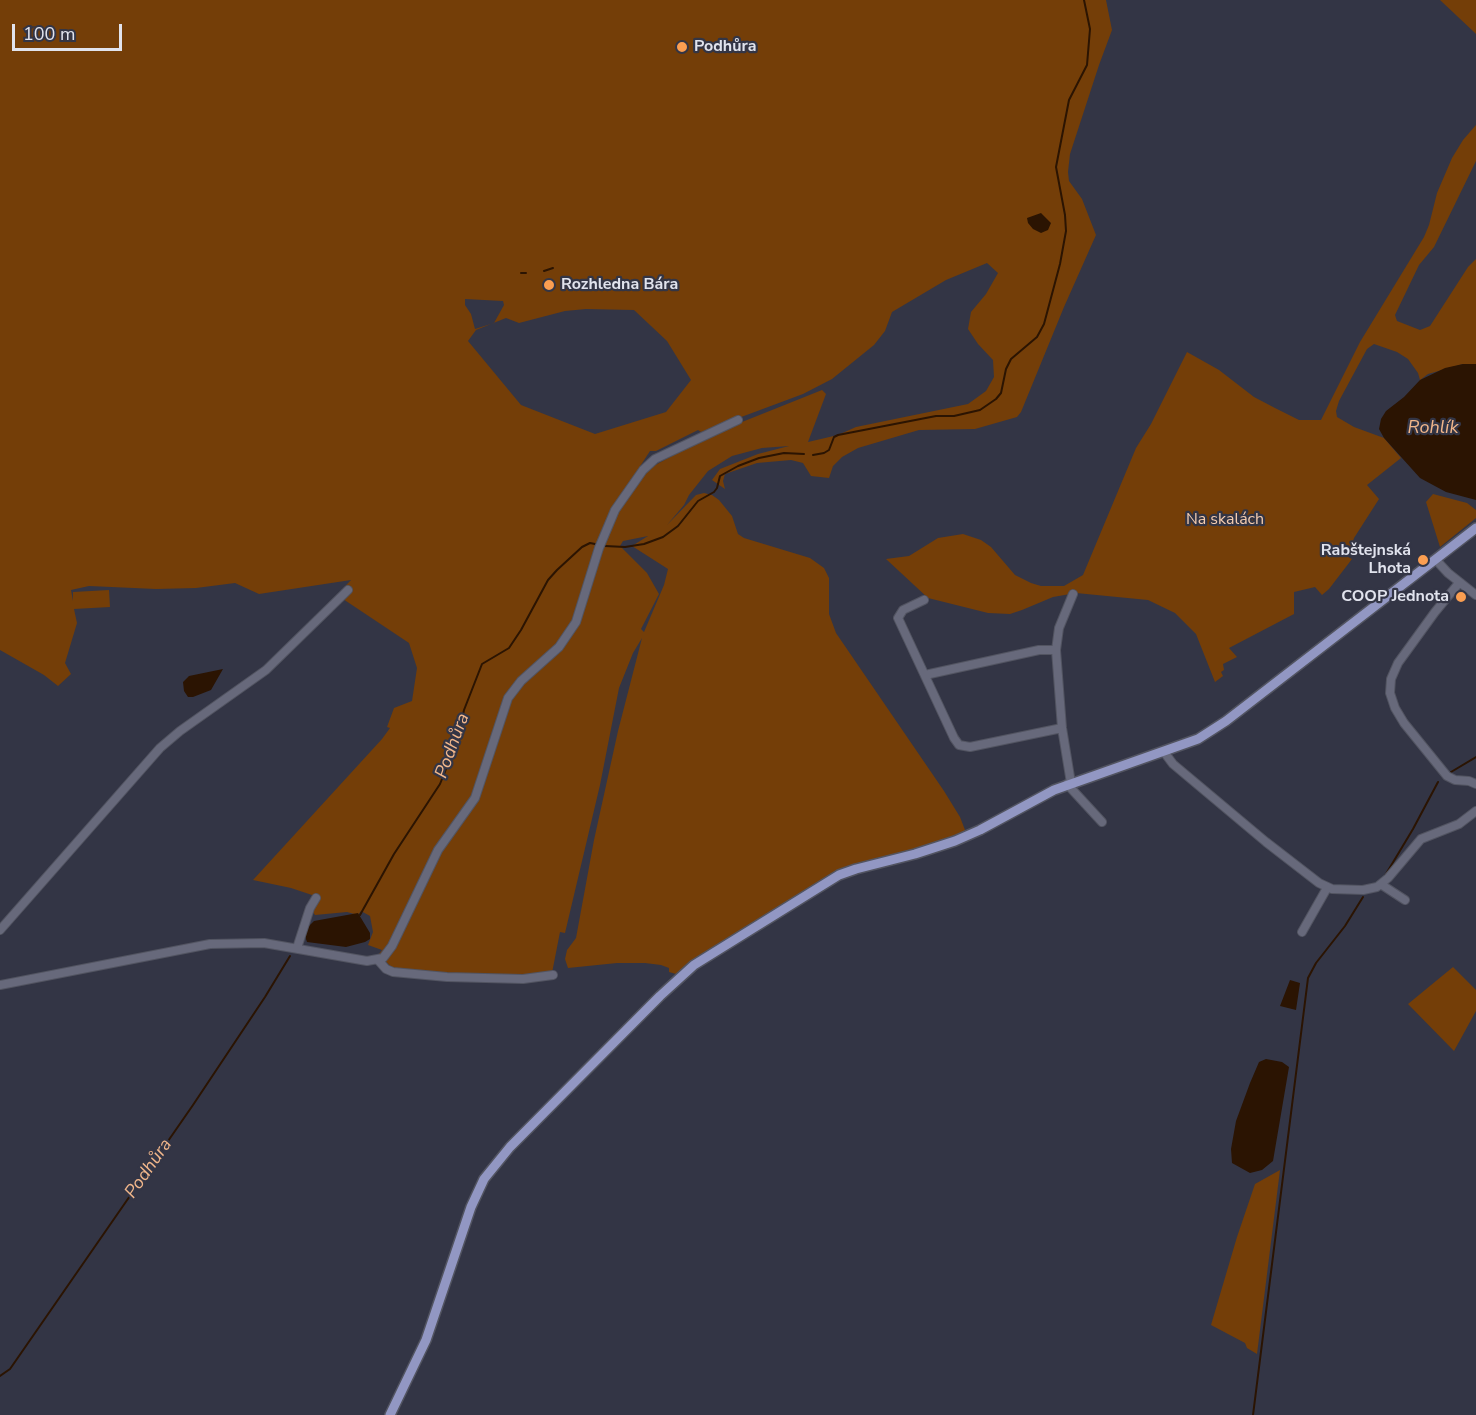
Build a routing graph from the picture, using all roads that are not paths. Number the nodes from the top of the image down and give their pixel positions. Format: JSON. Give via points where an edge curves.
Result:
{"nodes":[{"id":1,"x":738,"y":420,"type":"dead end"},
{"id":2,"x":1476,"y":528,"type":"edge"},
{"id":3,"x":1436,"y":560,"type":"junction"},
{"id":4,"x":1459,"y":583,"type":"junction"},
{"id":5,"x":348,"y":590,"type":"dead end"},
{"id":6,"x":1072,"y":594,"type":"dead end"},
{"id":7,"x":1476,"y":595,"type":"edge"},
{"id":8,"x":924,"y":600,"type":"dead end"},
{"id":9,"x":1056,"y":650,"type":"junction"},
{"id":10,"x":925,"y":675,"type":"junction"},
{"id":11,"x":1062,"y":728,"type":"junction"},
{"id":12,"x":1164,"y":752,"type":"junction"},
{"id":13,"x":1069,"y":784,"type":"junction"},
{"id":14,"x":1476,"y":784,"type":"edge"},
{"id":15,"x":1476,"y":811,"type":"edge"},
{"id":16,"x":1102,"y":822,"type":"dead end"},
{"id":17,"x":1382,"y":885,"type":"junction"},
{"id":18,"x":1327,"y":888,"type":"junction"},
{"id":19,"x":316,"y":898,"type":"dead end"},
{"id":20,"x":1405,"y":900,"type":"dead end"},
{"id":21,"x":0,"y":930,"type":"edge"},
{"id":22,"x":1302,"y":932,"type":"dead end"},
{"id":23,"x":297,"y":948,"type":"junction"},
{"id":24,"x":378,"y":960,"type":"junction"},
{"id":25,"x":553,"y":975,"type":"dead end"},
{"id":26,"x":0,"y":985,"type":"edge"},
{"id":27,"x":390,"y":1415,"type":"edge"}],
"edges":[{"from":1,"to":24,"type":"street","via":[[655,459],[615,510],[576,622],[555,651],[508,698],[475,798],[438,850],[392,946]]},
{"from":2,"to":3,"type":"main road"},
{"from":3,"to":4,"type":"street"},
{"from":3,"to":12,"type":"main road","via":[[1217,728],[1189,744]]},
{"from":4,"to":7,"type":"street"},
{"from":4,"to":14,"type":"street","via":[[1398,663],[1390,693],[1404,723],[1447,776]]},
{"from":5,"to":21,"type":"street","via":[[266,670],[160,748]]},
{"from":6,"to":9,"type":"street","via":[[1059,628]]},
{"from":8,"to":10,"type":"street","via":[[903,610],[898,618]]},
{"from":9,"to":10,"type":"street","via":[[1039,650]]},
{"from":9,"to":11,"type":"street"},
{"from":10,"to":11,"type":"street","via":[[954,738],[962,747]]},
{"from":11,"to":13,"type":"street"},
{"from":12,"to":13,"type":"main road"},
{"from":12,"to":18,"type":"street","via":[[1173,764],[1266,842]]},
{"from":13,"to":16,"type":"street"},
{"from":13,"to":27,"type":"main road","via":[[955,841],[839,875],[704,958],[668,989],[484,1179],[426,1340]]},
{"from":15,"to":17,"type":"street","via":[[1459,824],[1421,839]]},
{"from":17,"to":18,"type":"street","via":[[1369,890]]},
{"from":17,"to":20,"type":"street"},
{"from":18,"to":22,"type":"street"},
{"from":19,"to":23,"type":"street"},
{"from":23,"to":24,"type":"street"},
{"from":23,"to":26,"type":"street","via":[[247,942],[195,945]]},
{"from":24,"to":25,"type":"street","via":[[393,972],[447,977],[523,979]]}]}
